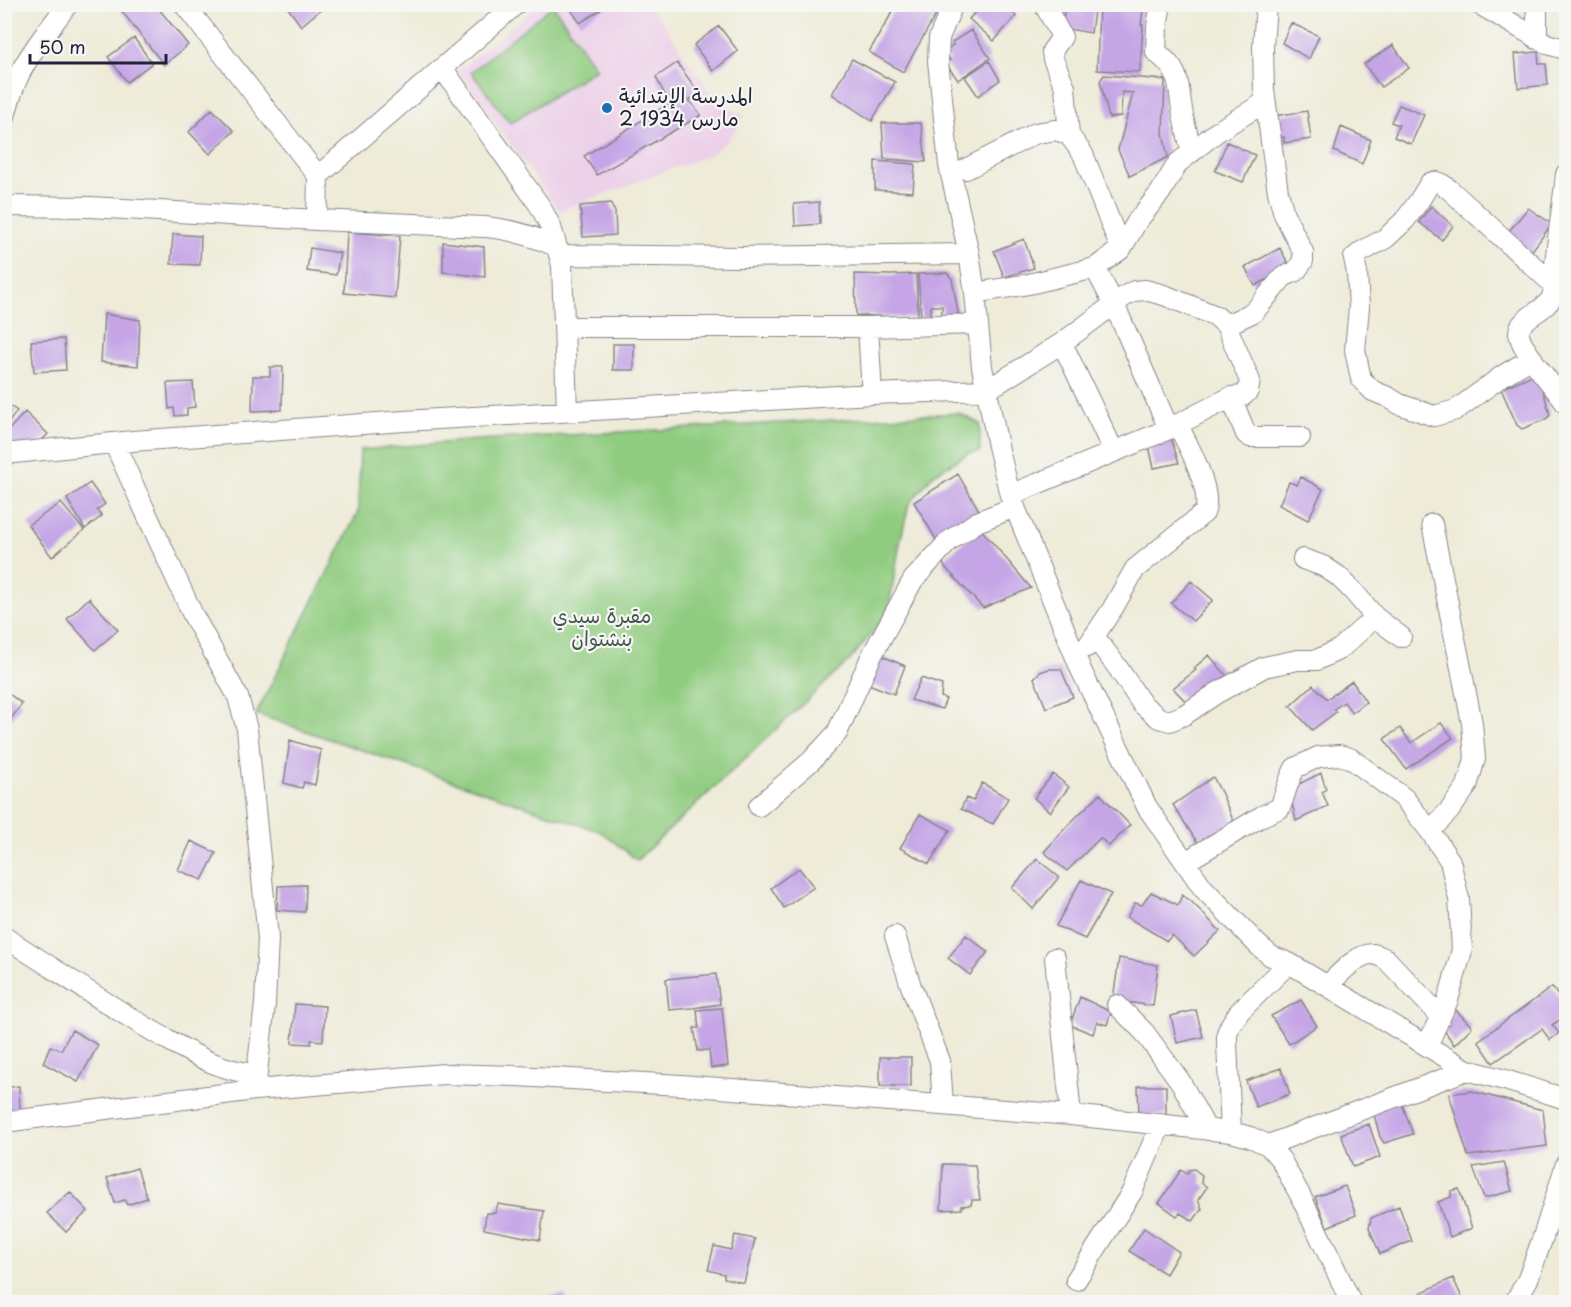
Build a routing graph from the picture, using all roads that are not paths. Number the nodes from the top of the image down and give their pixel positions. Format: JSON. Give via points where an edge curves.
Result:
{"nodes":[{"id":1,"x":68,"y":4,"type":"edge"},
{"id":2,"x":184,"y":4,"type":"edge"},
{"id":3,"x":953,"y":4,"type":"edge"},
{"id":4,"x":1044,"y":4,"type":"edge"},
{"id":5,"x":1161,"y":4,"type":"edge"},
{"id":6,"x":1266,"y":4,"type":"edge"},
{"id":7,"x":1479,"y":4,"type":"edge"},
{"id":8,"x":1535,"y":4,"type":"edge"},
{"id":9,"x":508,"y":7,"type":"edge"},
{"id":10,"x":1537,"y":39,"type":"junction"},
{"id":11,"x":1566,"y":46,"type":"edge"},
{"id":12,"x":443,"y":69,"type":"junction"},
{"id":13,"x":1265,"y":102,"type":"junction"},
{"id":14,"x":4,"y":120,"type":"edge"},
{"id":15,"x":1069,"y":135,"type":"junction"},
{"id":16,"x":1192,"y":152,"type":"junction"},
{"id":17,"x":966,"y":169,"type":"dead end"},
{"id":18,"x":1566,"y":174,"type":"edge"},
{"id":19,"x":318,"y":176,"type":"junction"},
{"id":20,"x":4,"y":206,"type":"edge"},
{"id":21,"x":317,"y":220,"type":"junction"},
{"id":22,"x":1121,"y":249,"type":"junction"},
{"id":23,"x":558,"y":250,"type":"junction"},
{"id":24,"x":969,"y":254,"type":"junction"},
{"id":25,"x":1095,"y":268,"type":"junction"},
{"id":26,"x":1554,"y":285,"type":"junction"},
{"id":27,"x":975,"y":294,"type":"junction"},
{"id":28,"x":1114,"y":304,"type":"junction"},
{"id":29,"x":978,"y":324,"type":"junction"},
{"id":30,"x":1226,"y":325,"type":"junction"},
{"id":31,"x":564,"y":327,"type":"junction"},
{"id":32,"x":868,"y":327,"type":"junction"},
{"id":33,"x":1062,"y":343,"type":"junction"},
{"id":34,"x":1532,"y":358,"type":"junction"},
{"id":35,"x":987,"y":390,"type":"junction"},
{"id":36,"x":872,"y":394,"type":"junction"},
{"id":37,"x":1231,"y":397,"type":"junction"},
{"id":38,"x":1566,"y":404,"type":"edge"},
{"id":39,"x":567,"y":411,"type":"junction"},
{"id":40,"x":1173,"y":426,"type":"junction"},
{"id":41,"x":1300,"y":437,"type":"dead end"},
{"id":42,"x":114,"y":443,"type":"junction"},
{"id":43,"x":1114,"y":452,"type":"junction"},
{"id":44,"x":4,"y":454,"type":"edge"},
{"id":45,"x":1013,"y":501,"type":"junction"},
{"id":46,"x":1432,"y":524,"type":"dead end"},
{"id":47,"x":1303,"y":559,"type":"dead end"},
{"id":48,"x":1375,"y":617,"type":"junction"},
{"id":49,"x":1094,"y":636,"type":"junction"},
{"id":50,"x":1401,"y":637,"type":"dead end"},
{"id":51,"x":1077,"y":660,"type":"junction"},
{"id":52,"x":759,"y":806,"type":"dead end"},
{"id":53,"x":1430,"y":831,"type":"junction"},
{"id":54,"x":1185,"y":862,"type":"junction"},
{"id":55,"x":895,"y":936,"type":"dead end"},
{"id":56,"x":4,"y":937,"type":"edge"},
{"id":57,"x":1055,"y":958,"type":"dead end"},
{"id":58,"x":1289,"y":963,"type":"junction"},
{"id":59,"x":1327,"y":986,"type":"junction"},
{"id":60,"x":1117,"y":1005,"type":"dead end"},
{"id":61,"x":1440,"y":1016,"type":"junction"},
{"id":62,"x":1427,"y":1046,"type":"junction"},
{"id":63,"x":1467,"y":1070,"type":"junction"},
{"id":64,"x":256,"y":1082,"type":"junction"},
{"id":65,"x":1566,"y":1099,"type":"edge"},
{"id":66,"x":944,"y":1105,"type":"junction"},
{"id":67,"x":1071,"y":1115,"type":"junction"},
{"id":68,"x":4,"y":1122,"type":"edge"},
{"id":69,"x":1161,"y":1124,"type":"junction"},
{"id":70,"x":1207,"y":1130,"type":"junction"},
{"id":71,"x":1231,"y":1132,"type":"junction"},
{"id":72,"x":1268,"y":1145,"type":"junction"},
{"id":73,"x":1566,"y":1164,"type":"edge"},
{"id":74,"x":1076,"y":1280,"type":"dead end"},
{"id":75,"x":1350,"y":1302,"type":"edge"},
{"id":76,"x":1515,"y":1302,"type":"edge"}],
"edges":[{"from":1,"to":14,"type":"street","via":[[18,76]]},
{"from":2,"to":19,"type":"street"},
{"from":3,"to":24,"type":"street","via":[[939,38],[938,61],[949,165]]},
{"from":4,"to":15,"type":"street","via":[[1062,37],[1052,51],[1065,87]]},
{"from":5,"to":16,"type":"street","via":[[1156,52],[1168,62],[1179,81]]},
{"from":6,"to":13,"type":"street"},
{"from":7,"to":10,"type":"street"},
{"from":8,"to":10,"type":"street"},
{"from":9,"to":12,"type":"street"},
{"from":10,"to":11,"type":"street","via":[[1547,45]]},
{"from":12,"to":19,"type":"street"},
{"from":12,"to":23,"type":"street","via":[[540,206]]},
{"from":13,"to":16,"type":"street"},
{"from":13,"to":30,"type":"street","via":[[1278,192],[1303,252],[1303,261],[1283,277],[1254,312]]},
{"from":15,"to":17,"type":"street","via":[[1056,130],[1036,133]]},
{"from":15,"to":22,"type":"street","via":[[1083,154]]},
{"from":16,"to":22,"type":"street","via":[[1178,163]]},
{"from":18,"to":26,"type":"street"},
{"from":19,"to":21,"type":"street"},
{"from":20,"to":21,"type":"street"},
{"from":21,"to":23,"type":"street","via":[[505,228],[539,238]]},
{"from":22,"to":25,"type":"street"},
{"from":23,"to":24,"type":"street","via":[[740,257]]},
{"from":23,"to":31,"type":"street"},
{"from":24,"to":27,"type":"street"},
{"from":25,"to":27,"type":"street"},
{"from":25,"to":28,"type":"street"},
{"from":26,"to":34,"type":"street","via":[[1551,300],[1519,331]]},
{"from":26,"to":34,"type":"street","via":[[1436,181],[1430,183],[1405,220],[1386,238],[1354,258],[1359,307],[1355,350],[1361,379],[1373,391],[1434,416],[1456,410]]},
{"from":27,"to":29,"type":"street"},
{"from":28,"to":30,"type":"street","via":[[1134,291],[1145,290],[1208,312]]},
{"from":28,"to":33,"type":"street"},
{"from":28,"to":40,"type":"street"},
{"from":29,"to":32,"type":"street"},
{"from":29,"to":35,"type":"street"},
{"from":30,"to":37,"type":"street","via":[[1250,381],[1244,396]]},
{"from":31,"to":32,"type":"street"},
{"from":31,"to":39,"type":"street"},
{"from":32,"to":36,"type":"street"},
{"from":33,"to":35,"type":"street"},
{"from":33,"to":43,"type":"street"},
{"from":34,"to":38,"type":"street"},
{"from":35,"to":36,"type":"street"},
{"from":35,"to":45,"type":"street"},
{"from":36,"to":39,"type":"street"},
{"from":37,"to":40,"type":"street"},
{"from":37,"to":41,"type":"street","via":[[1245,434],[1250,437]]},
{"from":39,"to":42,"type":"street"},
{"from":40,"to":43,"type":"street"},
{"from":40,"to":49,"type":"street","via":[[1190,448],[1208,506],[1135,569]]},
{"from":42,"to":44,"type":"street"},
{"from":42,"to":64,"type":"street","via":[[193,615],[237,697],[247,729],[268,938]]},
{"from":43,"to":45,"type":"street"},
{"from":45,"to":51,"type":"street"},
{"from":45,"to":52,"type":"street","via":[[949,541],[913,580],[872,655],[837,732],[811,761]]},
{"from":46,"to":53,"type":"street","via":[[1472,723],[1475,759],[1467,786]]},
{"from":47,"to":48,"type":"street","via":[[1338,576]]},
{"from":48,"to":49,"type":"street","via":[[1340,649],[1317,660],[1264,667],[1170,721],[1159,718],[1142,704]]},
{"from":48,"to":50,"type":"street"},
{"from":49,"to":51,"type":"street"},
{"from":51,"to":54,"type":"street","via":[[1147,807]]},
{"from":53,"to":54,"type":"street","via":[[1404,798],[1350,758],[1318,757],[1295,768],[1280,808]]},
{"from":53,"to":61,"type":"street","via":[[1450,861],[1461,924],[1462,950]]},
{"from":54,"to":58,"type":"street","via":[[1203,888],[1258,945]]},
{"from":55,"to":66,"type":"street","via":[[940,1061]]},
{"from":56,"to":64,"type":"street","via":[[188,1051]]},
{"from":57,"to":67,"type":"street"},
{"from":58,"to":59,"type":"street"},
{"from":58,"to":71,"type":"street","via":[[1240,1011],[1227,1033]]},
{"from":59,"to":61,"type":"street","via":[[1357,959],[1374,954],[1386,959]]},
{"from":59,"to":62,"type":"street"},
{"from":60,"to":70,"type":"street","via":[[1144,1032],[1180,1081]]},
{"from":61,"to":62,"type":"street"},
{"from":62,"to":63,"type":"street"},
{"from":63,"to":65,"type":"street"},
{"from":63,"to":72,"type":"street"},
{"from":64,"to":66,"type":"street","via":[[444,1074],[516,1076]]},
{"from":64,"to":68,"type":"street"},
{"from":66,"to":67,"type":"street"},
{"from":67,"to":69,"type":"street"},
{"from":69,"to":70,"type":"street"},
{"from":69,"to":74,"type":"street","via":[[1132,1192]]},
{"from":70,"to":71,"type":"street"},
{"from":71,"to":72,"type":"street"},
{"from":72,"to":75,"type":"street","via":[[1281,1160],[1300,1196]]},
{"from":73,"to":76,"type":"street","via":[[1528,1279]]}]}
